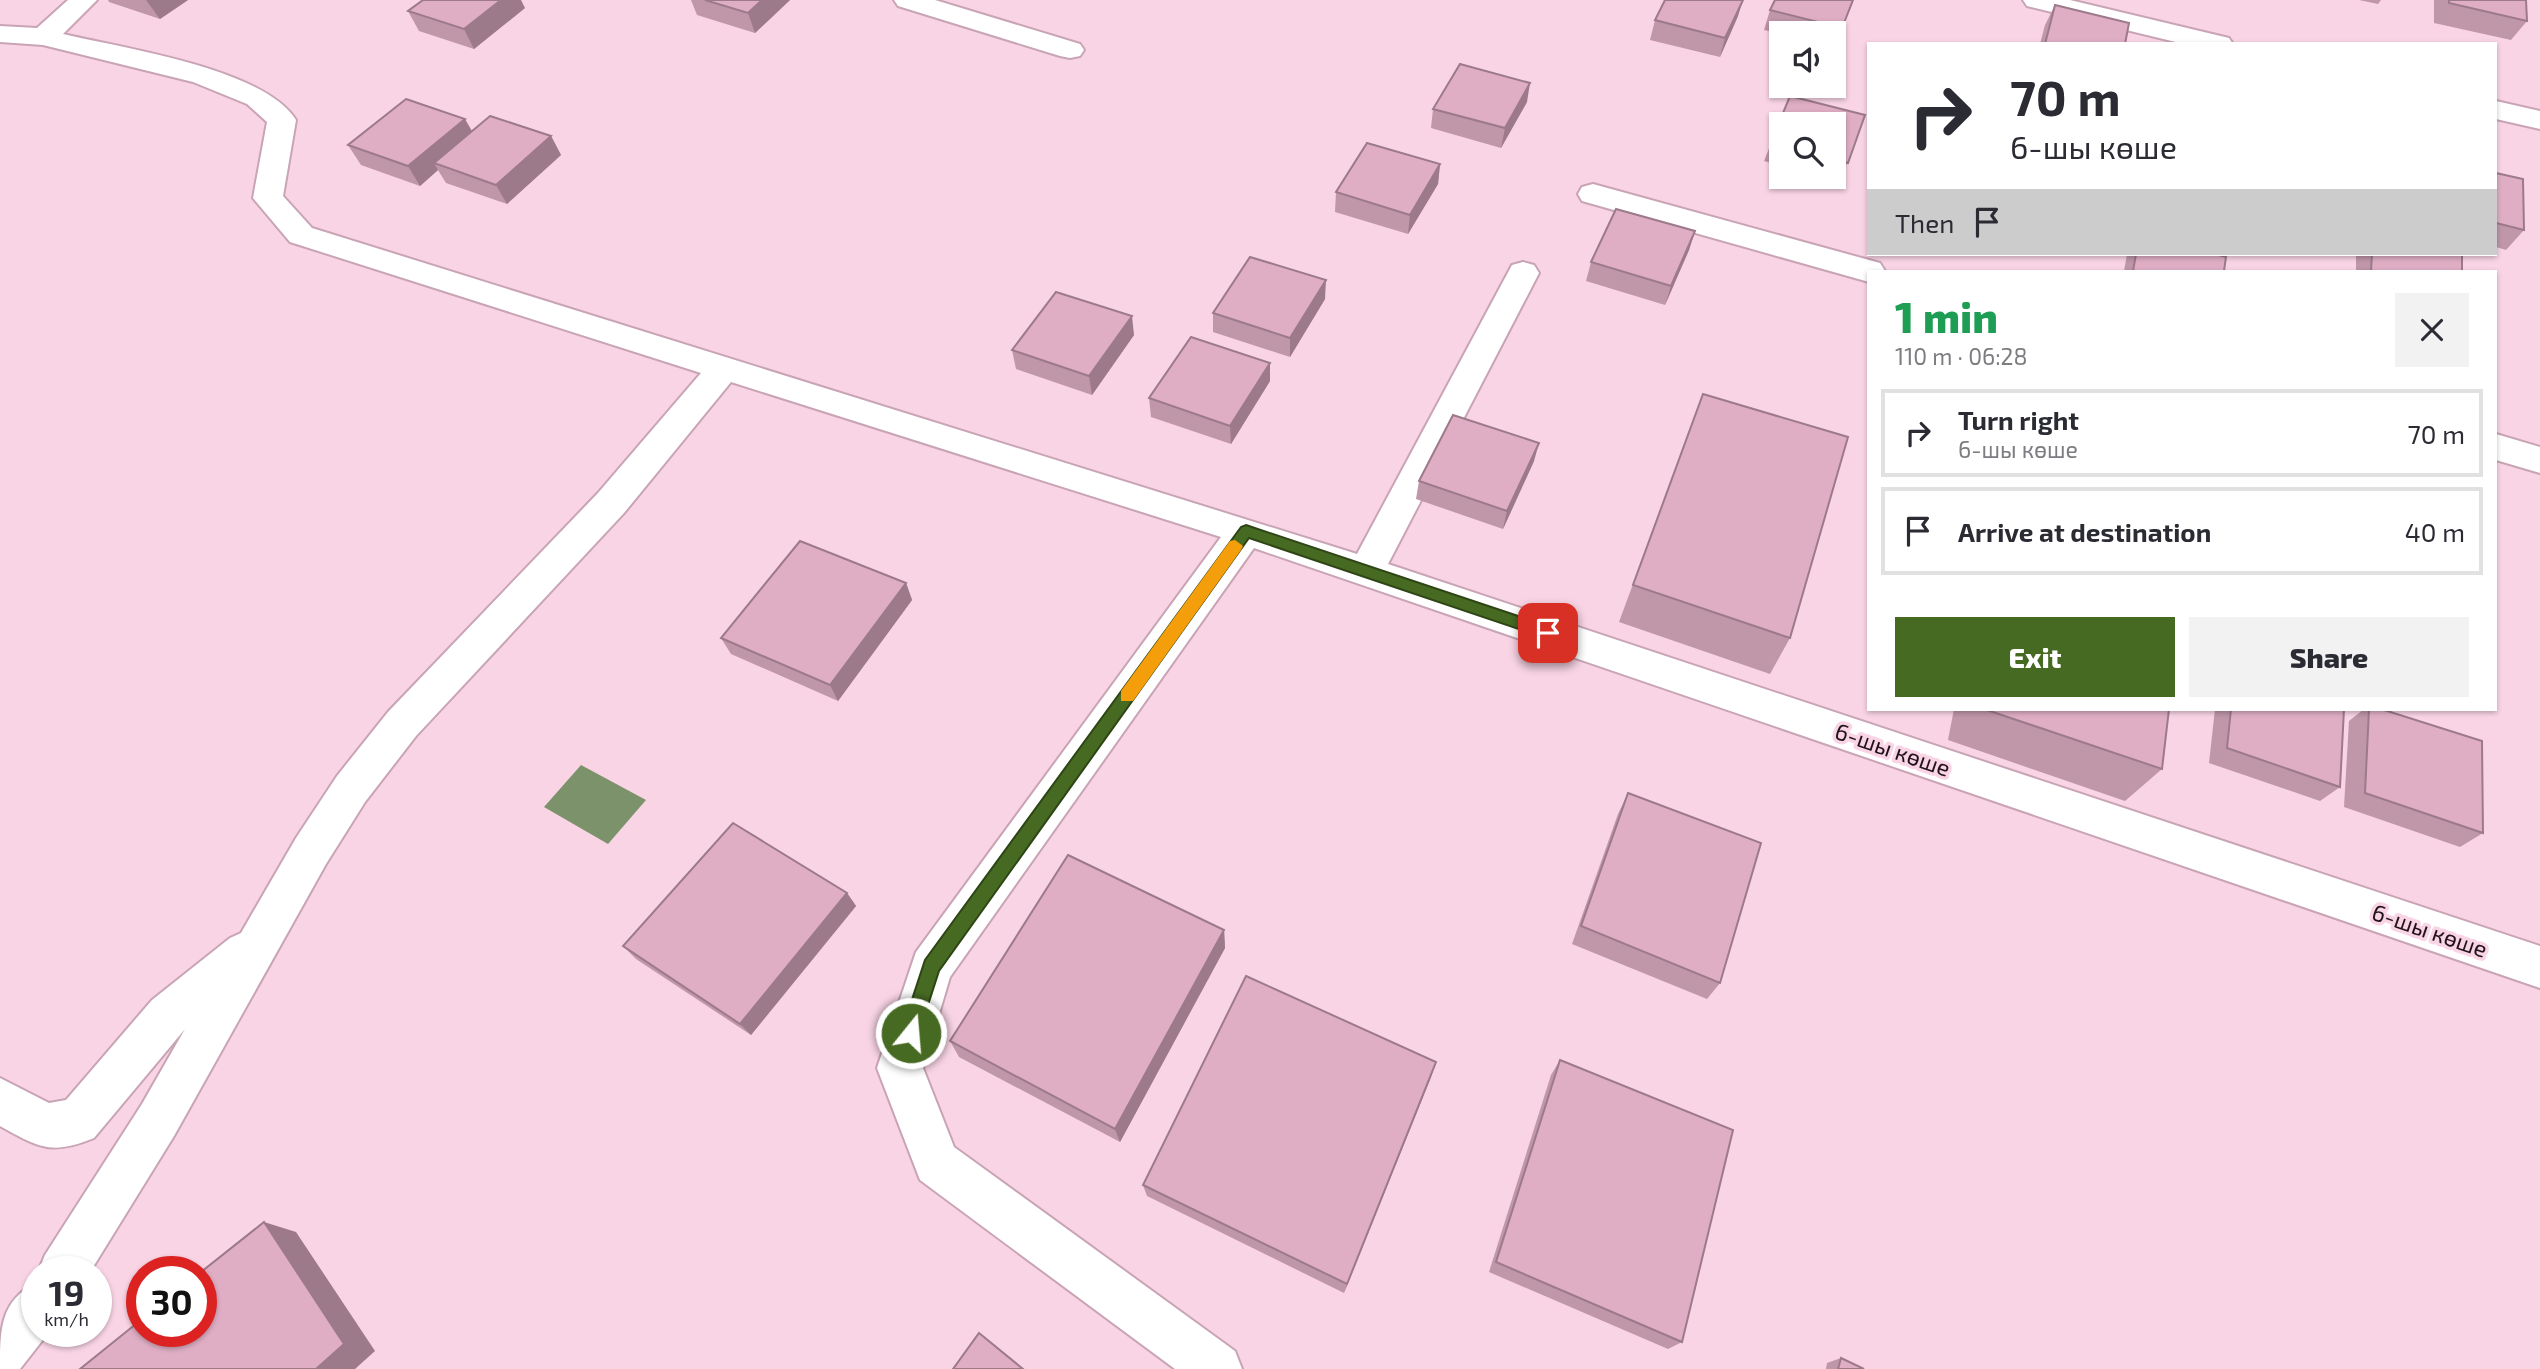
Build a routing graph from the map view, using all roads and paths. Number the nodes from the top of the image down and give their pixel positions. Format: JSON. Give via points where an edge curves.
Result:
{"nodes":[{"id":1,"x":84,"y":0,"type":"edge"},
{"id":2,"x":907,"y":0,"type":"edge"},
{"id":3,"x":2036,"y":0,"type":"edge"},
{"id":4,"x":0,"y":34,"type":"edge"},
{"id":5,"x":43,"y":37,"type":"junction"},
{"id":6,"x":2211,"y":42,"type":"edge"},
{"id":7,"x":1070,"y":51,"type":"dead end"},
{"id":8,"x":2497,"y":110,"type":"edge"},
{"id":9,"x":2540,"y":120,"type":"edge"},
{"id":10,"x":1593,"y":194,"type":"dead end"},
{"id":11,"x":1867,"y":270,"type":"edge"},
{"id":12,"x":1523,"y":273,"type":"dead end"},
{"id":13,"x":723,"y":369,"type":"junction"},
{"id":14,"x":2497,"y":447,"type":"edge"},
{"id":15,"x":2540,"y":460,"type":"edge"},
{"id":16,"x":1246,"y":531,"type":"junction"},
{"id":17,"x":1366,"y":571,"type":"junction"},
{"id":18,"x":263,"y":937,"type":"junction"},
{"id":19,"x":2540,"y":967,"type":"edge"},
{"id":20,"x":0,"y":1101,"type":"edge"},
{"id":21,"x":72,"y":1256,"type":"edge"},
{"id":22,"x":21,"y":1327,"type":"edge"},
{"id":23,"x":0,"y":1354,"type":"edge"},
{"id":24,"x":1217,"y":1369,"type":"edge"}],
"edges":[{"from":1,"to":5,"type":"street"},
{"from":2,"to":7,"type":"street"},
{"from":3,"to":6,"type":"street"},
{"from":4,"to":5,"type":"street"},
{"from":5,"to":13,"type":"street","name":"6-шы көше","via":[[202,76],[257,98],[282,120],[268,198],[301,235]]},
{"from":8,"to":9,"type":"street"},
{"from":10,"to":11,"type":"street"},
{"from":12,"to":17,"type":"street"},
{"from":13,"to":16,"type":"street","name":"6-шы көше"},
{"from":13,"to":18,"type":"street","via":[[611,503],[402,724],[351,789]]},
{"from":14,"to":15,"type":"street"},
{"from":16,"to":17,"type":"street","name":"6-шы көше"},
{"from":16,"to":24,"type":"street","via":[[931,967],[900,1068],[937,1163]]},
{"from":17,"to":19,"type":"street","name":"6-шы көше"},
{"from":18,"to":20,"type":"street","via":[[168,1015],[78,1122],[46,1126]]},
{"from":18,"to":21,"type":"street","via":[[158,1120]]},
{"from":22,"to":23,"type":"street"}]}
